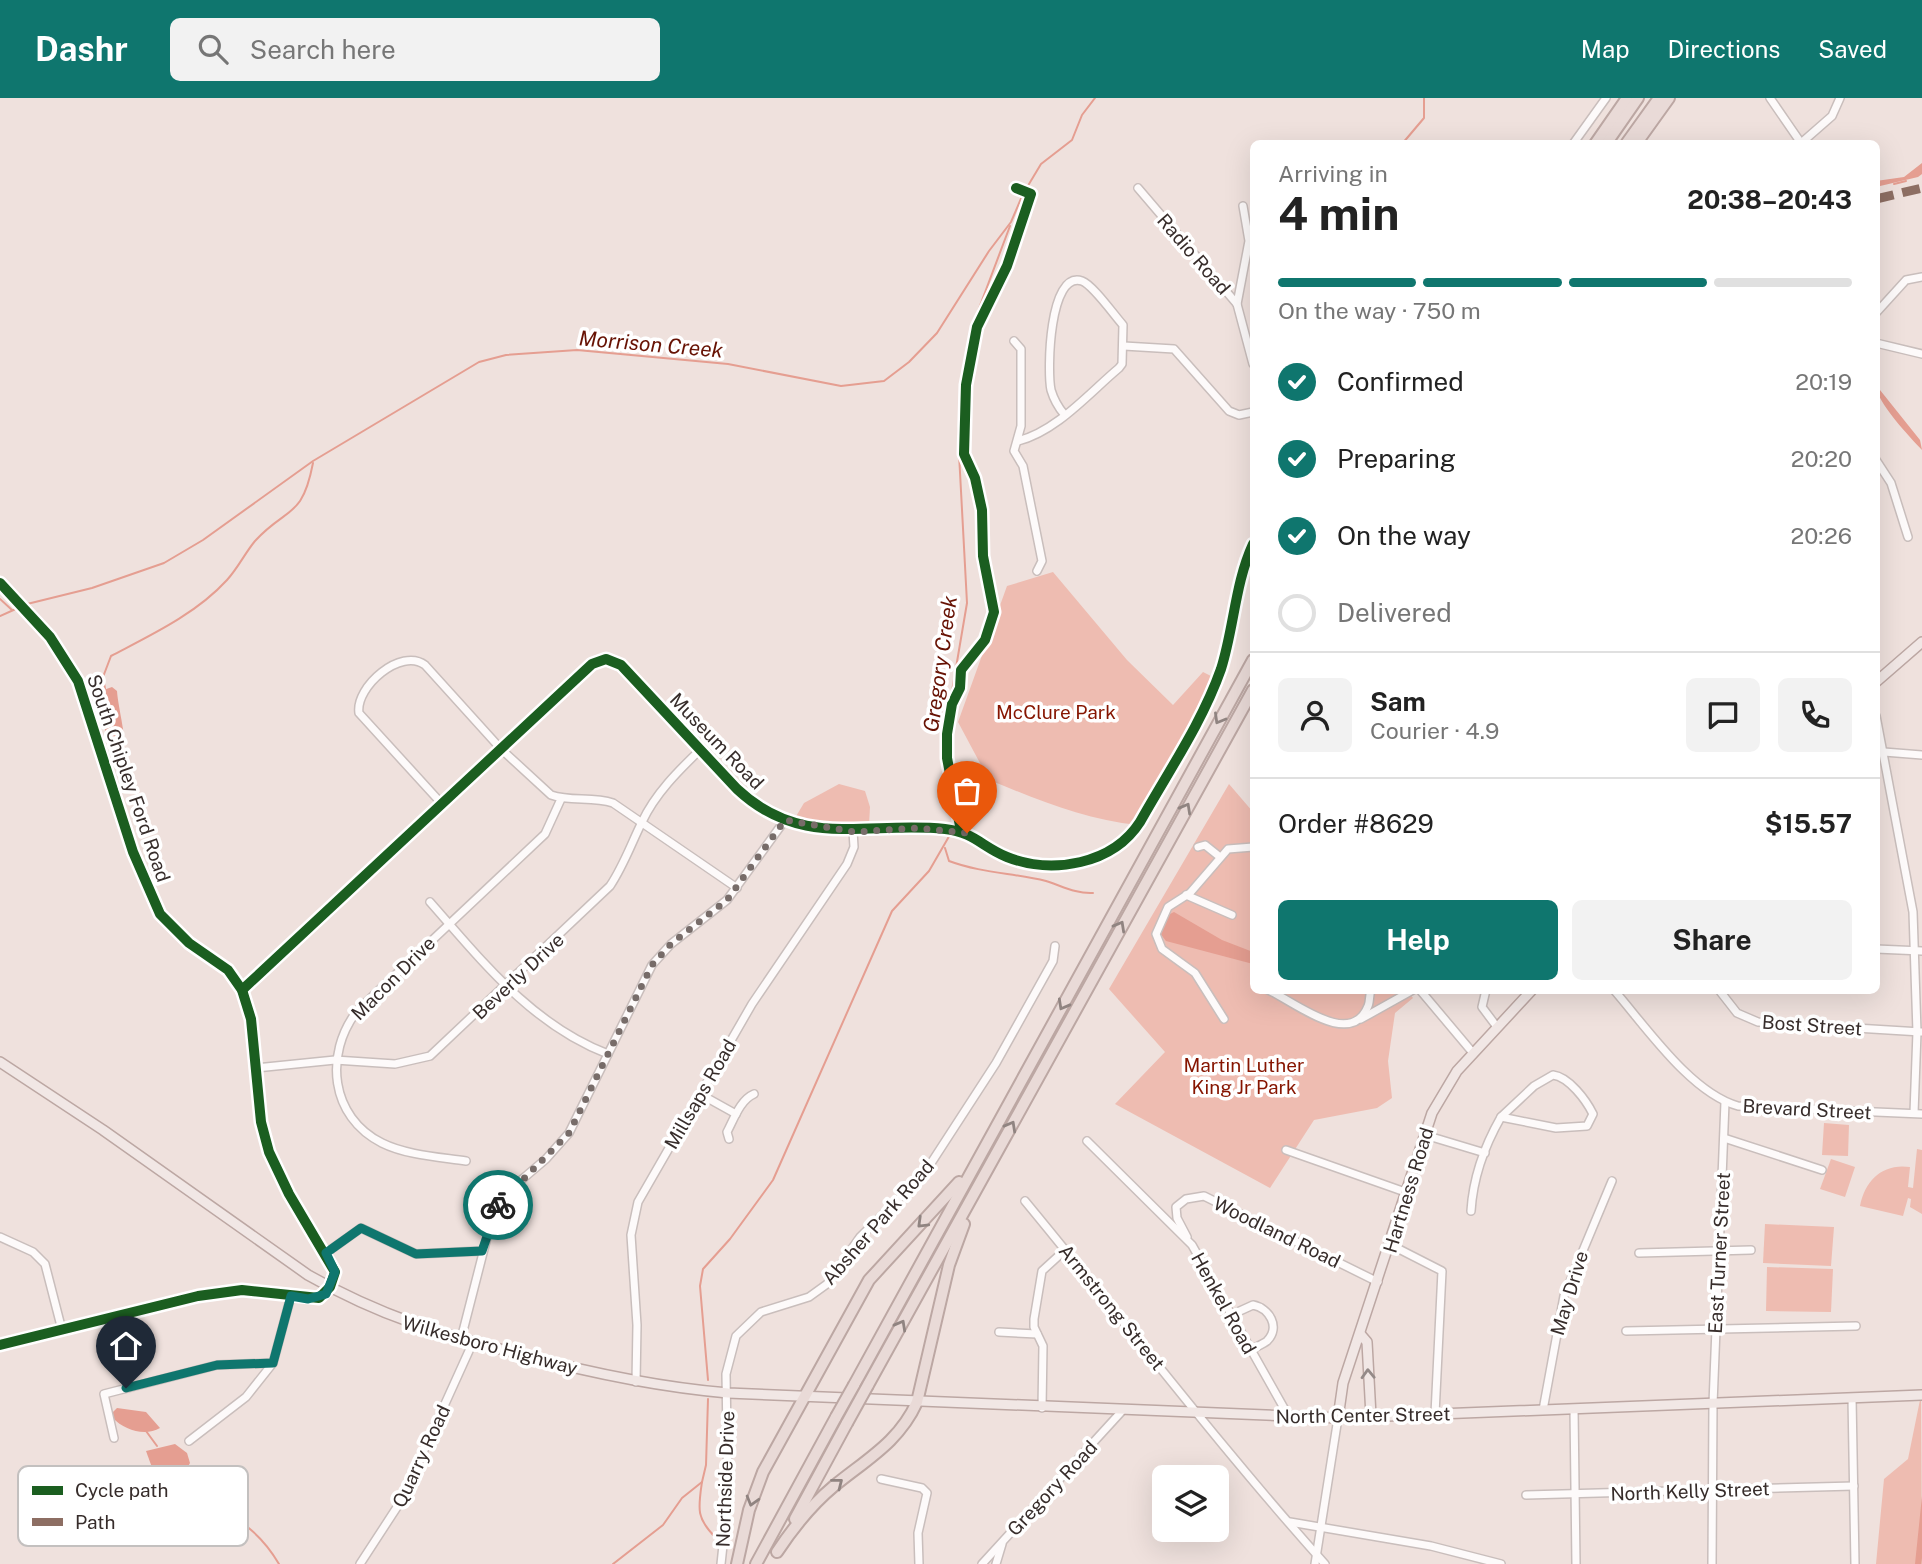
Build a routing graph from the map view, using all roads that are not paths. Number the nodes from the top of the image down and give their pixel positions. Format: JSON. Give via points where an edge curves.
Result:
{"nodes":[{"id":1,"x":1606,"y":98,"type":"edge"},
{"id":2,"x":1627,"y":98,"type":"edge"},
{"id":3,"x":1638,"y":98,"type":"edge"},
{"id":4,"x":1770,"y":98,"type":"edge"},
{"id":5,"x":1840,"y":98,"type":"edge"},
{"id":6,"x":1666,"y":99,"type":"edge"},
{"id":7,"x":1576,"y":140,"type":"edge"},
{"id":8,"x":1598,"y":140,"type":"edge"},
{"id":9,"x":1609,"y":140,"type":"edge"},
{"id":10,"x":1630,"y":140,"type":"edge"},
{"id":11,"x":1639,"y":140,"type":"edge"},
{"id":12,"x":1799,"y":140,"type":"edge"},
{"id":13,"x":1804,"y":140,"type":"edge"},
{"id":14,"x":1138,"y":188,"type":"dead end"},
{"id":15,"x":1242,"y":206,"type":"dead end"},
{"id":16,"x":1922,"y":277,"type":"edge"},
{"id":17,"x":1237,"y":304,"type":"junction"},
{"id":18,"x":1880,"y":309,"type":"edge"},
{"id":19,"x":1014,"y":341,"type":"dead end"},
{"id":20,"x":1880,"y":344,"type":"edge"},
{"id":21,"x":1124,"y":346,"type":"junction"},
{"id":22,"x":1250,"y":353,"type":"edge"},
{"id":23,"x":1922,"y":354,"type":"edge"},
{"id":24,"x":1250,"y":413,"type":"edge"},
{"id":25,"x":1065,"y":414,"type":"junction"},
{"id":26,"x":1018,"y":441,"type":"junction"},
{"id":27,"x":1880,"y":466,"type":"edge"},
{"id":28,"x":1908,"y":537,"type":"dead end"},
{"id":29,"x":1250,"y":552,"type":"edge"},
{"id":30,"x":1037,"y":571,"type":"dead end"},
{"id":31,"x":0,"y":583,"type":"edge"},
{"id":32,"x":1922,"y":642,"type":"edge"},
{"id":33,"x":1250,"y":665,"type":"edge"},
{"id":34,"x":1880,"y":679,"type":"edge"},
{"id":35,"x":1250,"y":695,"type":"edge"},
{"id":36,"x":1880,"y":734,"type":"edge"},
{"id":37,"x":501,"y":749,"type":"junction"},
{"id":38,"x":701,"y":750,"type":"junction"},
{"id":39,"x":1884,"y":752,"type":"junction"},
{"id":40,"x":1922,"y":755,"type":"edge"},
{"id":41,"x":561,"y":799,"type":"junction"},
{"id":42,"x":442,"y":804,"type":"junction"},
{"id":43,"x":785,"y":820,"type":"junction"},
{"id":44,"x":642,"y":822,"type":"junction"},
{"id":45,"x":853,"y":831,"type":"junction"},
{"id":46,"x":1198,"y":847,"type":"dead end"},
{"id":47,"x":1250,"y":847,"type":"edge"},
{"id":48,"x":1220,"y":857,"type":"junction"},
{"id":49,"x":737,"y":888,"type":"junction"},
{"id":50,"x":1186,"y":895,"type":"junction"},
{"id":51,"x":430,"y":902,"type":"dead end"},
{"id":52,"x":1232,"y":915,"type":"dead end"},
{"id":53,"x":449,"y":924,"type":"junction"},
{"id":54,"x":1055,"y":946,"type":"dead end"},
{"id":55,"x":1880,"y":949,"type":"edge"},
{"id":56,"x":1919,"y":951,"type":"edge"},
{"id":57,"x":506,"y":986,"type":"junction"},
{"id":58,"x":242,"y":990,"type":"junction"},
{"id":59,"x":1275,"y":994,"type":"edge"},
{"id":60,"x":1370,"y":994,"type":"edge"},
{"id":61,"x":1406,"y":994,"type":"edge"},
{"id":62,"x":1426,"y":994,"type":"edge"},
{"id":63,"x":1485,"y":994,"type":"edge"},
{"id":64,"x":1528,"y":994,"type":"edge"},
{"id":65,"x":1618,"y":994,"type":"edge"},
{"id":66,"x":1722,"y":994,"type":"edge"},
{"id":67,"x":1380,"y":1009,"type":"junction"},
{"id":68,"x":1224,"y":1019,"type":"dead end"},
{"id":69,"x":1354,"y":1021,"type":"junction"},
{"id":70,"x":1497,"y":1027,"type":"junction"},
{"id":71,"x":1920,"y":1032,"type":"edge"},
{"id":72,"x":1473,"y":1053,"type":"junction"},
{"id":73,"x":608,"y":1054,"type":"junction"},
{"id":74,"x":335,"y":1060,"type":"junction"},
{"id":75,"x":0,"y":1062,"type":"edge"},
{"id":76,"x":256,"y":1068,"type":"junction"},
{"id":77,"x":700,"y":1094,"type":"junction"},
{"id":78,"x":754,"y":1094,"type":"dead end"},
{"id":79,"x":1725,"y":1102,"type":"junction"},
{"id":80,"x":1006,"y":1109,"type":"junction"},
{"id":81,"x":736,"y":1114,"type":"junction"},
{"id":82,"x":1918,"y":1114,"type":"edge"},
{"id":83,"x":1501,"y":1117,"type":"junction"},
{"id":84,"x":1425,"y":1135,"type":"junction"},
{"id":85,"x":1724,"y":1138,"type":"junction"},
{"id":86,"x":729,"y":1139,"type":"dead end"},
{"id":87,"x":1087,"y":1141,"type":"dead end"},
{"id":88,"x":1286,"y":1150,"type":"dead end"},
{"id":89,"x":1485,"y":1153,"type":"junction"},
{"id":90,"x":466,"y":1161,"type":"dead end"},
{"id":91,"x":1822,"y":1170,"type":"dead end"},
{"id":92,"x":985,"y":1174,"type":"junction"},
{"id":93,"x":1612,"y":1181,"type":"dead end"},
{"id":94,"x":1408,"y":1193,"type":"junction"},
{"id":95,"x":1025,"y":1201,"type":"dead end"},
{"id":96,"x":1471,"y":1211,"type":"dead end"},
{"id":97,"x":0,"y":1237,"type":"edge"},
{"id":98,"x":1192,"y":1245,"type":"junction"},
{"id":99,"x":1391,"y":1245,"type":"junction"},
{"id":100,"x":1065,"y":1250,"type":"junction"},
{"id":101,"x":1718,"y":1250,"type":"junction"},
{"id":102,"x":1751,"y":1250,"type":"dead end"},
{"id":103,"x":482,"y":1251,"type":"junction"},
{"id":104,"x":326,"y":1253,"type":"junction"},
{"id":105,"x":1639,"y":1253,"type":"dead end"},
{"id":106,"x":1378,"y":1282,"type":"junction"},
{"id":107,"x":330,"y":1287,"type":"junction"},
{"id":108,"x":291,"y":1296,"type":"junction"},
{"id":109,"x":1231,"y":1315,"type":"junction"},
{"id":110,"x":1856,"y":1326,"type":"dead end"},
{"id":111,"x":1715,"y":1328,"type":"junction"},
{"id":112,"x":62,"y":1330,"type":"junction"},
{"id":113,"x":1626,"y":1331,"type":"dead end"},
{"id":114,"x":999,"y":1332,"type":"dead end"},
{"id":115,"x":1037,"y":1334,"type":"junction"},
{"id":116,"x":1361,"y":1335,"type":"junction"},
{"id":117,"x":461,"y":1339,"type":"junction"},
{"id":118,"x":473,"y":1342,"type":"junction"},
{"id":119,"x":0,"y":1345,"type":"edge"},
{"id":120,"x":1251,"y":1350,"type":"junction"},
{"id":121,"x":273,"y":1363,"type":"junction"},
{"id":122,"x":636,"y":1382,"type":"junction"},
{"id":123,"x":727,"y":1393,"type":"junction"},
{"id":124,"x":1922,"y":1395,"type":"edge"},
{"id":125,"x":804,"y":1396,"type":"junction"},
{"id":126,"x":1852,"y":1398,"type":"junction"},
{"id":127,"x":917,"y":1402,"type":"junction"},
{"id":128,"x":1713,"y":1404,"type":"junction"},
{"id":129,"x":1042,"y":1408,"type":"junction"},
{"id":130,"x":1574,"y":1409,"type":"junction"},
{"id":131,"x":1542,"y":1410,"type":"junction"},
{"id":132,"x":1122,"y":1411,"type":"junction"},
{"id":133,"x":1196,"y":1414,"type":"junction"},
{"id":134,"x":1436,"y":1414,"type":"junction"},
{"id":135,"x":1371,"y":1416,"type":"junction"},
{"id":136,"x":1289,"y":1417,"type":"junction"},
{"id":137,"x":1338,"y":1418,"type":"junction"},
{"id":138,"x":114,"y":1438,"type":"dead end"},
{"id":139,"x":188,"y":1441,"type":"dead end"},
{"id":140,"x":881,"y":1479,"type":"dead end"},
{"id":141,"x":1854,"y":1486,"type":"junction"},
{"id":142,"x":1713,"y":1489,"type":"junction"},
{"id":143,"x":1577,"y":1494,"type":"junction"},
{"id":144,"x":1525,"y":1495,"type":"dead end"},
{"id":145,"x":1290,"y":1522,"type":"junction"},
{"id":146,"x":1322,"y":1528,"type":"junction"},
{"id":147,"x":1003,"y":1541,"type":"junction"},
{"id":148,"x":777,"y":1552,"type":"junction"},
{"id":149,"x":1316,"y":1555,"type":"junction"},
{"id":150,"x":360,"y":1564,"type":"edge"},
{"id":151,"x":721,"y":1564,"type":"edge"},
{"id":152,"x":737,"y":1564,"type":"edge"},
{"id":153,"x":756,"y":1564,"type":"edge"},
{"id":154,"x":770,"y":1564,"type":"edge"},
{"id":155,"x":919,"y":1564,"type":"edge"},
{"id":156,"x":982,"y":1564,"type":"edge"},
{"id":157,"x":996,"y":1564,"type":"edge"},
{"id":158,"x":1315,"y":1564,"type":"edge"},
{"id":159,"x":1325,"y":1564,"type":"edge"},
{"id":160,"x":1501,"y":1564,"type":"edge"},
{"id":161,"x":1576,"y":1564,"type":"edge"},
{"id":162,"x":1712,"y":1564,"type":"edge"},
{"id":163,"x":1856,"y":1564,"type":"edge"}],
"edges":[{"from":1,"to":7,"type":"street"},
{"from":2,"to":8,"type":"highway"},
{"from":3,"to":9,"type":"highway"},
{"from":4,"to":12,"type":"street"},
{"from":5,"to":13,"type":"street","via":[[1832,116]]},
{"from":6,"to":10,"type":"highway"},
{"from":6,"to":11,"type":"highway"},
{"from":14,"to":17,"type":"street","name":"Radio Road"},
{"from":15,"to":17,"type":"street","via":[[1249,242]]},
{"from":16,"to":18,"type":"street","via":[[1906,280]]},
{"from":17,"to":22,"type":"street","name":"Radio Road"},
{"from":19,"to":26,"type":"street","via":[[1020,349]]},
{"from":20,"to":23,"type":"street"},
{"from":21,"to":24,"type":"street","via":[[1174,349],[1225,409],[1239,415]]},
{"from":21,"to":25,"type":"street","via":[[1119,368]]},
{"from":21,"to":25,"type":"street","via":[[1123,325],[1087,284],[1074,280],[1063,286],[1054,323],[1050,386]]},
{"from":25,"to":26,"type":"street","via":[[1036,436]]},
{"from":26,"to":30,"type":"street","via":[[1014,451],[1023,466],[1042,561]]},
{"from":27,"to":28,"type":"street","via":[[1891,483]]},
{"from":29,"to":45,"type":"street","name":"Museum Road","via":[[1211,695],[1140,822],[1122,844],[1085,861],[1041,864],[1007,858],[970,834],[951,830]]},
{"from":31,"to":58,"type":"street","name":"South Chipley Ford Road","via":[[50,637],[78,681],[132,852],[160,914],[189,943],[228,971]]},
{"from":32,"to":34,"type":"main road"},
{"from":33,"to":80,"type":"highway","one_way":true},
{"from":92,"to":35,"type":"highway","one_way":true},
{"from":36,"to":39,"type":"street"},
{"from":37,"to":38,"type":"street","name":"Museum Road","via":[[592,664],[606,659],[621,665]]},
{"from":37,"to":41,"type":"street","via":[[543,790]]},
{"from":37,"to":42,"type":"street","name":"Museum Road"},
{"from":37,"to":42,"type":"street","via":[[419,660],[402,660],[364,690],[358,704],[363,720]]},
{"from":38,"to":43,"type":"street","name":"Museum Road","via":[[751,803]]},
{"from":38,"to":44,"type":"street","name":"Beverly Drive","via":[[658,796]]},
{"from":39,"to":40,"type":"street"},
{"from":39,"to":56,"type":"street"},
{"from":41,"to":44,"type":"street","via":[[599,798]]},
{"from":41,"to":53,"type":"street","name":"Macon Drive","via":[[545,834]]},
{"from":42,"to":58,"type":"street","name":"Museum Road"},
{"from":43,"to":45,"type":"street","name":"Museum Road"},
{"from":43,"to":49,"type":"street"},
{"from":44,"to":49,"type":"street"},
{"from":44,"to":57,"type":"street","name":"Beverly Drive","via":[[610,886]]},
{"from":45,"to":77,"type":"street","name":"Millsaps Road","via":[[847,864],[752,1004]]},
{"from":46,"to":48,"type":"street","via":[[1205,845]]},
{"from":47,"to":48,"type":"street","via":[[1235,846]]},
{"from":48,"to":50,"type":"street"},
{"from":49,"to":73,"type":"street","via":[[716,912],[684,933],[652,965]]},
{"from":50,"to":52,"type":"street"},
{"from":50,"to":68,"type":"street","via":[[1168,906],[1157,938],[1162,949],[1195,973]]},
{"from":51,"to":53,"type":"street"},
{"from":53,"to":57,"type":"street"},
{"from":53,"to":74,"type":"street","name":"Macon Drive","via":[[357,1011],[339,1039]]},
{"from":54,"to":123,"type":"street","name":"Absher Park Road","via":[[1053,961],[996,1063],[924,1174],[860,1237],[827,1284],[809,1297],[761,1312],[744,1326],[728,1360]]},
{"from":55,"to":56,"type":"street"},
{"from":56,"to":71,"type":"street"},
{"from":57,"to":73,"type":"street","via":[[550,1025]]},
{"from":57,"to":74,"type":"street","name":"Beverly Drive","via":[[430,1056],[395,1064]]},
{"from":58,"to":76,"type":"street","name":"South Chipley Ford Road","via":[[251,1019]]},
{"from":59,"to":69,"type":"street","via":[[1323,1021]]},
{"from":60,"to":67,"type":"street"},
{"from":60,"to":69,"type":"street","via":[[1369,1005]]},
{"from":61,"to":67,"type":"street"},
{"from":62,"to":72,"type":"street"},
{"from":63,"to":70,"type":"street","via":[[1482,1007]]},
{"from":64,"to":70,"type":"main road","name":"Hartness Road"},
{"from":65,"to":79,"type":"street","name":"Brevard Street","via":[[1694,1080]]},
{"from":66,"to":71,"type":"street","name":"Bost Street","via":[[1737,1013],[1758,1022]]},
{"from":67,"to":69,"type":"street"},
{"from":70,"to":72,"type":"main road","name":"Hartness Road"},
{"from":71,"to":82,"type":"street"},
{"from":72,"to":84,"type":"main road","name":"Hartness Road","via":[[1443,1091]]},
{"from":73,"to":103,"type":"street","via":[[569,1133],[499,1202]]},
{"from":74,"to":76,"type":"street","name":"Beverly Drive"},
{"from":74,"to":90,"type":"street","name":"Macon Drive","via":[[340,1097],[371,1137],[404,1150]]},
{"from":75,"to":107,"type":"main road","name":"Wilkesboro Highway"},
{"from":76,"to":104,"type":"street","name":"South Chipley Ford Road","via":[[269,1152]]},
{"from":77,"to":81,"type":"street"},
{"from":77,"to":122,"type":"street","name":"Millsaps Road","via":[[633,1218]]},
{"from":78,"to":81,"type":"street"},
{"from":79,"to":82,"type":"street","name":"Brevard Street"},
{"from":79,"to":85,"type":"street","name":"East Turner Street"},
{"from":80,"to":125,"type":"highway","one_way":true,"via":[[952,1192],[869,1280]]},
{"from":80,"to":153,"type":"highway","bridge":true},
{"from":81,"to":86,"type":"street","via":[[727,1132]]},
{"from":83,"to":83,"type":"street","via":[[1581,1128],[1592,1121],[1593,1114],[1567,1080],[1553,1075]]},
{"from":83,"to":89,"type":"street"},
{"from":84,"to":89,"type":"street"},
{"from":84,"to":94,"type":"main road","name":"Hartness Road"},
{"from":85,"to":91,"type":"street"},
{"from":85,"to":101,"type":"street","name":"East Turner Street"},
{"from":87,"to":98,"type":"street","name":"Henkel Road"},
{"from":88,"to":94,"type":"street"},
{"from":89,"to":96,"type":"street"},
{"from":92,"to":127,"type":"highway","via":[[949,1265]]},
{"from":148,"to":92,"type":"highway","one_way":true,"bridge":true},
{"from":93,"to":131,"type":"street","name":"May Drive","via":[[1564,1296]]},
{"from":94,"to":99,"type":"main road","name":"Hartness Road"},
{"from":95,"to":100,"type":"street","name":"Armstrong Street"},
{"from":97,"to":112,"type":"street","via":[[33,1252],[45,1264]]},
{"from":98,"to":106,"type":"street","name":"Woodland Road","via":[[1177,1218],[1177,1207],[1186,1199],[1204,1196]]},
{"from":98,"to":109,"type":"street","name":"Henkel Road"},
{"from":99,"to":106,"type":"main road","name":"Hartness Road"},
{"from":99,"to":134,"type":"street","via":[[1441,1271]]},
{"from":100,"to":115,"type":"street","via":[[1042,1271],[1034,1319]]},
{"from":100,"to":133,"type":"street","name":"Armstrong Street"},
{"from":101,"to":102,"type":"street"},
{"from":101,"to":105,"type":"street"},
{"from":101,"to":111,"type":"street","name":"East Turner Street"},
{"from":103,"to":104,"type":"street","via":[[416,1254],[361,1228]]},
{"from":103,"to":117,"type":"street"},
{"from":104,"to":107,"type":"street","name":"South Chipley Ford Road","via":[[335,1272]]},
{"from":106,"to":116,"type":"main road","name":"Hartness Road"},
{"from":107,"to":108,"type":"street","via":[[319,1298]]},
{"from":107,"to":117,"type":"main road","name":"Wilkesboro Highway","via":[[402,1322]]},
{"from":108,"to":112,"type":"street","via":[[242,1290],[198,1296]]},
{"from":108,"to":121,"type":"street"},
{"from":109,"to":120,"type":"street","name":"Henkel Road"},
{"from":109,"to":120,"type":"street","via":[[1253,1305],[1267,1310],[1271,1317],[1271,1333]]},
{"from":110,"to":111,"type":"street"},
{"from":111,"to":113,"type":"street"},
{"from":111,"to":128,"type":"street","name":"East Turner Street"},
{"from":112,"to":119,"type":"street"},
{"from":114,"to":115,"type":"street"},
{"from":115,"to":129,"type":"street","via":[[1043,1346]]},
{"from":135,"to":116,"type":"main road","one_way":true,"via":[[1367,1342]]},
{"from":116,"to":137,"type":"main road","name":"Hartness Road","via":[[1343,1383]]},
{"from":117,"to":118,"type":"main road","name":"Wilkesboro Highway"},
{"from":118,"to":122,"type":"main road","name":"Wilkesboro Highway"},
{"from":118,"to":150,"type":"street","name":"Quarry Road","via":[[401,1501]]},
{"from":120,"to":136,"type":"street","name":"Henkel Road"},
{"from":121,"to":138,"type":"street","via":[[217,1365],[104,1394]]},
{"from":121,"to":139,"type":"street","via":[[246,1397]]},
{"from":122,"to":123,"type":"main road","name":"Wilkesboro Highway"},
{"from":123,"to":125,"type":"main road","name":"Wilkesboro Highway"},
{"from":123,"to":151,"type":"street","name":"Northside Drive","via":[[729,1498]]},
{"from":124,"to":126,"type":"main road","name":"North Center Street"},
{"from":125,"to":127,"type":"main road","name":"North Center Street"},
{"from":125,"to":152,"type":"highway","one_way":true,"via":[[755,1490]]},
{"from":126,"to":128,"type":"main road","name":"North Center Street"},
{"from":126,"to":141,"type":"street"},
{"from":127,"to":129,"type":"main road","name":"North Center Street"},
{"from":148,"to":127,"type":"highway","one_way":true,"via":[[812,1506],[898,1436]]},
{"from":128,"to":130,"type":"main road","name":"North Center Street"},
{"from":128,"to":142,"type":"street","name":"East Turner Street"},
{"from":129,"to":132,"type":"main road","name":"North Center Street"},
{"from":130,"to":131,"type":"main road","name":"North Center Street"},
{"from":130,"to":143,"type":"street"},
{"from":131,"to":134,"type":"main road","name":"North Center Street"},
{"from":132,"to":133,"type":"main road","name":"North Center Street"},
{"from":132,"to":147,"type":"street","name":"Gregory Road"},
{"from":133,"to":136,"type":"main road","name":"North Center Street"},
{"from":133,"to":145,"type":"street","name":"Armstrong Street"},
{"from":134,"to":135,"type":"main road","name":"North Center Street"},
{"from":135,"to":137,"type":"main road","name":"North Center Street"},
{"from":136,"to":137,"type":"main road","name":"North Center Street"},
{"from":137,"to":146,"type":"street"},
{"from":140,"to":155,"type":"street","via":[[927,1493],[918,1533]]},
{"from":141,"to":142,"type":"street","name":"North Kelly Street"},
{"from":141,"to":163,"type":"street"},
{"from":142,"to":143,"type":"street","name":"North Kelly Street"},
{"from":142,"to":162,"type":"street","name":"East Turner Street"},
{"from":143,"to":144,"type":"street","name":"North Kelly Street"},
{"from":143,"to":161,"type":"street"},
{"from":145,"to":146,"type":"street"},
{"from":145,"to":149,"type":"street","name":"Armstrong Street"},
{"from":146,"to":149,"type":"street"},
{"from":146,"to":160,"type":"street","via":[[1431,1546]]},
{"from":147,"to":156,"type":"street","name":"Gregory Road"},
{"from":147,"to":157,"type":"street"},
{"from":148,"to":154,"type":"highway"},
{"from":149,"to":158,"type":"street"},
{"from":149,"to":159,"type":"street","name":"Armstrong Street"}]}
